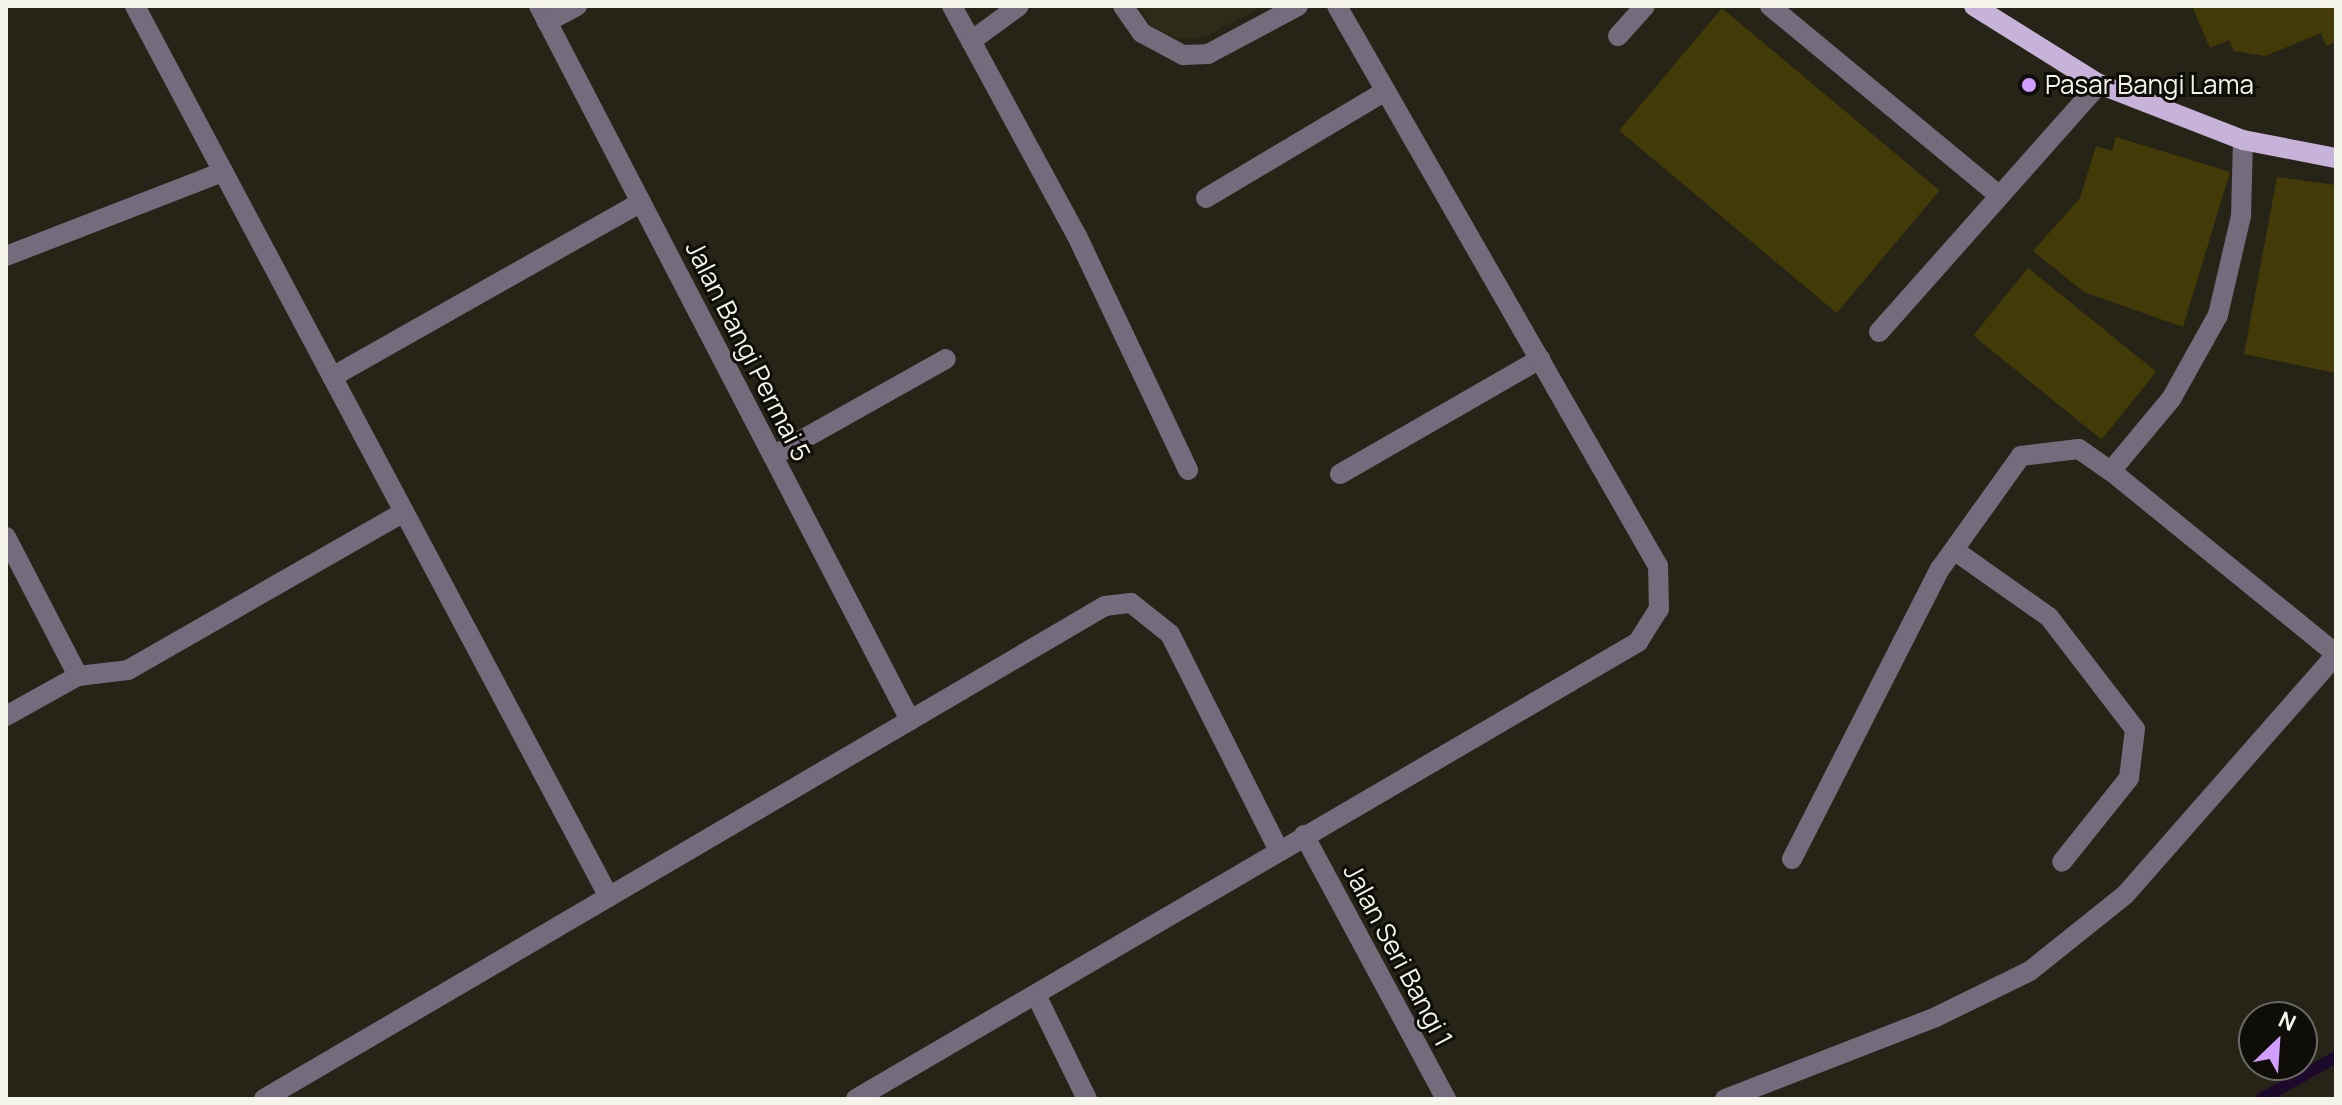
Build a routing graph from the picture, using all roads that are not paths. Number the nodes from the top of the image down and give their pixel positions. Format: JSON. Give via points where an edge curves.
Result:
{"nodes":[{"id":1,"x":135,"y":6,"type":"edge"},
{"id":2,"x":577,"y":6,"type":"edge"},
{"id":3,"x":952,"y":6,"type":"edge"},
{"id":4,"x":1019,"y":6,"type":"edge"},
{"id":5,"x":1123,"y":6,"type":"edge"},
{"id":6,"x":1298,"y":6,"type":"edge"},
{"id":7,"x":1337,"y":6,"type":"edge"},
{"id":8,"x":1645,"y":6,"type":"edge"},
{"id":9,"x":1770,"y":6,"type":"edge"},
{"id":10,"x":1974,"y":6,"type":"edge"},
{"id":11,"x":543,"y":14,"type":"edge"},
{"id":12,"x":1618,"y":36,"type":"dead end"},
{"id":13,"x":971,"y":41,"type":"junction"},
{"id":14,"x":2099,"y":84,"type":"junction"},
{"id":15,"x":1384,"y":92,"type":"junction"},
{"id":16,"x":2243,"y":140,"type":"junction"},
{"id":17,"x":2336,"y":158,"type":"edge"},
{"id":18,"x":223,"y":172,"type":"junction"},
{"id":19,"x":1996,"y":193,"type":"junction"},
{"id":20,"x":1206,"y":198,"type":"dead end"},
{"id":21,"x":641,"y":202,"type":"junction"},
{"id":22,"x":6,"y":256,"type":"edge"},
{"id":23,"x":1879,"y":332,"type":"dead end"},
{"id":24,"x":946,"y":359,"type":"dead end"},
{"id":25,"x":1540,"y":359,"type":"junction"},
{"id":26,"x":332,"y":377,"type":"junction"},
{"id":27,"x":773,"y":456,"type":"junction"},
{"id":28,"x":1188,"y":470,"type":"dead end"},
{"id":29,"x":2111,"y":471,"type":"junction"},
{"id":30,"x":1340,"y":474,"type":"dead end"},
{"id":31,"x":404,"y":512,"type":"junction"},
{"id":32,"x":6,"y":537,"type":"edge"},
{"id":33,"x":1954,"y":550,"type":"junction"},
{"id":34,"x":2336,"y":654,"type":"edge"},
{"id":35,"x":78,"y":676,"type":"junction"},
{"id":36,"x":6,"y":716,"type":"edge"},
{"id":37,"x":910,"y":720,"type":"junction"},
{"id":38,"x":1304,"y":835,"type":"junction"},
{"id":39,"x":1279,"y":851,"type":"junction"},
{"id":40,"x":1792,"y":859,"type":"dead end"},
{"id":41,"x":2062,"y":862,"type":"dead end"},
{"id":42,"x":609,"y":897,"type":"junction"},
{"id":43,"x":1037,"y":997,"type":"junction"},
{"id":44,"x":264,"y":1099,"type":"edge"},
{"id":45,"x":856,"y":1099,"type":"edge"},
{"id":46,"x":1087,"y":1099,"type":"edge"},
{"id":47,"x":1446,"y":1099,"type":"edge"},
{"id":48,"x":1725,"y":1099,"type":"edge"}],
"edges":[{"from":1,"to":18,"type":"street"},
{"from":2,"to":11,"type":"street"},
{"from":3,"to":13,"type":"street"},
{"from":4,"to":13,"type":"street"},
{"from":5,"to":6,"type":"street","via":[[1142,33],[1183,55],[1208,54]]},
{"from":7,"to":15,"type":"street"},
{"from":8,"to":12,"type":"street"},
{"from":9,"to":19,"type":"street"},
{"from":10,"to":14,"type":"main road"},
{"from":11,"to":21,"type":"street","name":"Jalan Bangi Permai 5"},
{"from":13,"to":28,"type":"street","via":[[1077,236]]},
{"from":14,"to":16,"type":"main road"},
{"from":14,"to":19,"type":"street"},
{"from":15,"to":20,"type":"street"},
{"from":15,"to":25,"type":"street"},
{"from":16,"to":17,"type":"main road"},
{"from":16,"to":29,"type":"street","via":[[2241,216],[2218,315],[2171,399]]},
{"from":18,"to":22,"type":"street"},
{"from":18,"to":26,"type":"street"},
{"from":19,"to":23,"type":"street"},
{"from":21,"to":26,"type":"street"},
{"from":21,"to":27,"type":"street","name":"Jalan Bangi Permai 5"},
{"from":24,"to":27,"type":"street"},
{"from":25,"to":30,"type":"street"},
{"from":25,"to":38,"type":"street","via":[[1658,566],[1659,609],[1638,642]]},
{"from":26,"to":31,"type":"street"},
{"from":27,"to":37,"type":"street","name":"Jalan Bangi Permai 5"},
{"from":29,"to":33,"type":"street","via":[[2079,449],[2021,456]]},
{"from":29,"to":34,"type":"street"},
{"from":31,"to":35,"type":"street","via":[[128,670]]},
{"from":31,"to":42,"type":"street"},
{"from":32,"to":35,"type":"street"},
{"from":33,"to":40,"type":"street"},
{"from":33,"to":41,"type":"street","via":[[2049,617],[2135,729],[2129,778]]},
{"from":34,"to":48,"type":"street","via":[[2125,895],[2030,971],[1936,1017]]},
{"from":35,"to":36,"type":"street"},
{"from":37,"to":39,"type":"street","via":[[1105,606],[1131,603],[1170,634]]},
{"from":37,"to":42,"type":"street"},
{"from":38,"to":39,"type":"street"},
{"from":38,"to":47,"type":"street","name":"Jalan Seri Bangi 1"},
{"from":39,"to":43,"type":"street"},
{"from":42,"to":44,"type":"street"},
{"from":43,"to":45,"type":"street"},
{"from":43,"to":46,"type":"street"}]}
